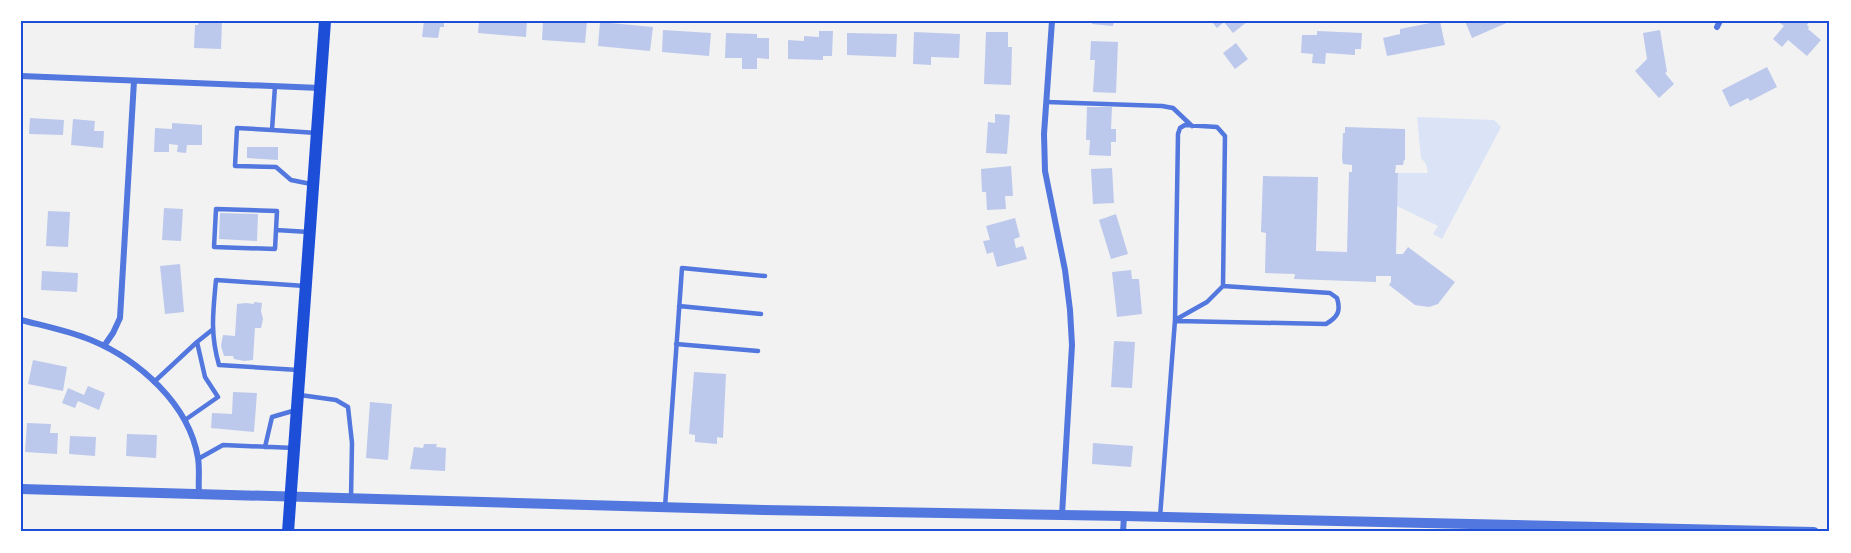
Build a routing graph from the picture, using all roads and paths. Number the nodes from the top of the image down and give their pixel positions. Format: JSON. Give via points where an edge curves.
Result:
{"nodes":[{"id":1,"x":325,"y":21,"type":"edge"},
{"id":2,"x":1052,"y":21,"type":"edge"},
{"id":3,"x":21,"y":76,"type":"edge"},
{"id":4,"x":134,"y":81,"type":"junction"},
{"id":5,"x":275,"y":86,"type":"junction"},
{"id":6,"x":320,"y":88,"type":"junction"},
{"id":7,"x":1047,"y":102,"type":"junction"},
{"id":8,"x":1191,"y":126,"type":"junction"},
{"id":9,"x":272,"y":130,"type":"junction"},
{"id":10,"x":317,"y":133,"type":"junction"},
{"id":11,"x":313,"y":184,"type":"junction"},
{"id":12,"x":276,"y":230,"type":"junction"},
{"id":13,"x":309,"y":232,"type":"junction"},
{"id":14,"x":765,"y":276,"type":"dead end"},
{"id":15,"x":305,"y":286,"type":"junction"},
{"id":16,"x":1223,"y":286,"type":"junction"},
{"id":17,"x":679,"y":306,"type":"junction"},
{"id":18,"x":761,"y":314,"type":"dead end"},
{"id":19,"x":21,"y":320,"type":"edge"},
{"id":20,"x":1175,"y":320,"type":"junction"},
{"id":21,"x":212,"y":330,"type":"junction"},
{"id":22,"x":197,"y":342,"type":"junction"},
{"id":23,"x":676,"y":344,"type":"junction"},
{"id":24,"x":104,"y":346,"type":"junction"},
{"id":25,"x":758,"y":351,"type":"dead end"},
{"id":26,"x":299,"y":370,"type":"junction"},
{"id":27,"x":154,"y":382,"type":"junction"},
{"id":28,"x":297,"y":394,"type":"junction"},
{"id":29,"x":296,"y":410,"type":"junction"},
{"id":30,"x":185,"y":420,"type":"junction"},
{"id":31,"x":265,"y":447,"type":"junction"},
{"id":32,"x":294,"y":448,"type":"junction"},
{"id":33,"x":198,"y":459,"type":"junction"},
{"id":34,"x":21,"y":489,"type":"edge"},
{"id":35,"x":199,"y":495,"type":"junction"},
{"id":36,"x":290,"y":497,"type":"junction"},
{"id":37,"x":351,"y":498,"type":"junction"},
{"id":38,"x":665,"y":507,"type":"junction"},
{"id":39,"x":1062,"y":515,"type":"junction"},
{"id":40,"x":1124,"y":516,"type":"junction"},
{"id":41,"x":1160,"y":517,"type":"junction"},
{"id":42,"x":288,"y":532,"type":"edge"},
{"id":43,"x":1123,"y":532,"type":"edge"},
{"id":44,"x":1814,"y":532,"type":"edge"}],
"edges":[{"from":1,"to":6,"type":"main road"},
{"from":2,"to":7,"type":"street"},
{"from":3,"to":4,"type":"street"},
{"from":4,"to":5,"type":"street"},
{"from":4,"to":24,"type":"street","via":[[120,318]]},
{"from":5,"to":6,"type":"street"},
{"from":5,"to":9,"type":"lane"},
{"from":6,"to":10,"type":"main road"},
{"from":7,"to":8,"type":"lane","via":[[1161,106],[1173,108]]},
{"from":7,"to":39,"type":"street","via":[[1046,171],[1065,270],[1072,345]]},
{"from":8,"to":16,"type":"lane","via":[[1217,127],[1225,136]]},
{"from":8,"to":20,"type":"lane","via":[[1180,128],[1178,134]]},
{"from":9,"to":10,"type":"lane"},
{"from":9,"to":11,"type":"lane","via":[[237,128],[235,166],[276,167],[291,180]]},
{"from":10,"to":11,"type":"main road"},
{"from":11,"to":13,"type":"main road"},
{"from":12,"to":12,"type":"lane","via":[[277,212],[216,209],[214,247],[275,249]]},
{"from":12,"to":13,"type":"lane"},
{"from":13,"to":15,"type":"main road"},
{"from":14,"to":17,"type":"lane","via":[[682,268]]},
{"from":15,"to":21,"type":"lane","via":[[216,280]]},
{"from":15,"to":26,"type":"main road"},
{"from":16,"to":20,"type":"lane","via":[[1207,302]]},
{"from":16,"to":20,"type":"lane","via":[[1330,293],[1338,298],[1340,308],[1335,319],[1326,324]]},
{"from":17,"to":18,"type":"lane"},
{"from":17,"to":23,"type":"lane"},
{"from":19,"to":24,"type":"street"},
{"from":20,"to":41,"type":"lane"},
{"from":21,"to":22,"type":"lane"},
{"from":21,"to":26,"type":"lane","via":[[219,365]]},
{"from":22,"to":27,"type":"lane"},
{"from":22,"to":30,"type":"lane","via":[[205,377],[218,397]]},
{"from":23,"to":25,"type":"lane"},
{"from":23,"to":38,"type":"lane"},
{"from":24,"to":27,"type":"street"},
{"from":26,"to":28,"type":"main road"},
{"from":27,"to":30,"type":"street"},
{"from":28,"to":29,"type":"main road"},
{"from":28,"to":37,"type":"lane","via":[[336,400],[348,407]]},
{"from":29,"to":31,"type":"lane","via":[[272,417]]},
{"from":29,"to":32,"type":"main road"},
{"from":30,"to":33,"type":"street"},
{"from":31,"to":32,"type":"lane"},
{"from":31,"to":33,"type":"lane","via":[[223,445]]},
{"from":32,"to":36,"type":"main road"},
{"from":33,"to":35,"type":"street"},
{"from":34,"to":35,"type":"street"},
{"from":35,"to":36,"type":"street"},
{"from":36,"to":37,"type":"street"},
{"from":36,"to":42,"type":"main road"},
{"from":37,"to":38,"type":"street"},
{"from":38,"to":39,"type":"street"},
{"from":39,"to":40,"type":"street"},
{"from":40,"to":41,"type":"street"},
{"from":40,"to":43,"type":"street"},
{"from":41,"to":44,"type":"street"}]}
